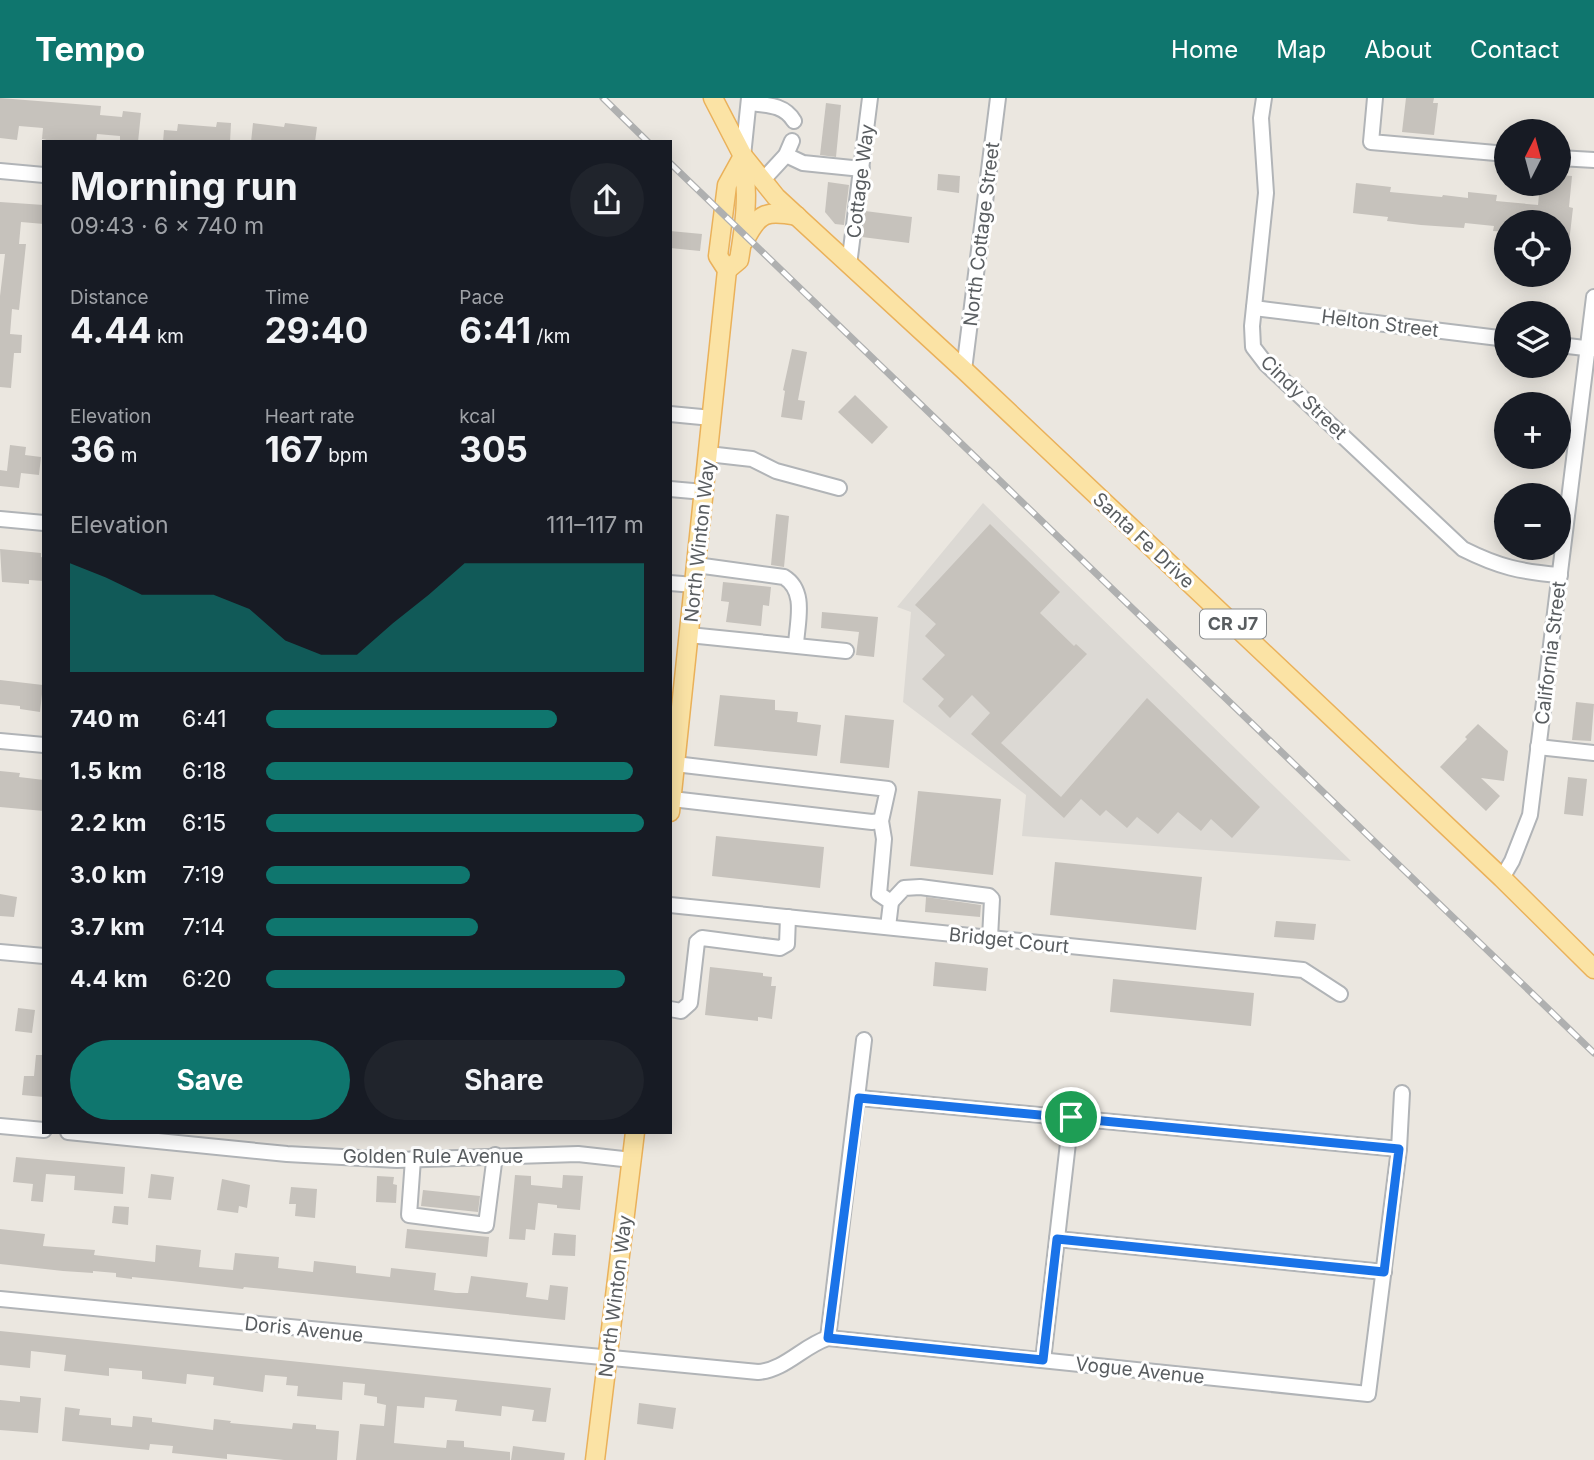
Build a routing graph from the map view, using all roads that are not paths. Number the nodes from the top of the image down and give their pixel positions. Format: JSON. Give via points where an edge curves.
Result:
{"nodes":[{"id":1,"x":713,"y":98,"type":"edge"},
{"id":2,"x":870,"y":98,"type":"edge"},
{"id":3,"x":998,"y":98,"type":"edge"},
{"id":4,"x":1264,"y":98,"type":"edge"},
{"id":5,"x":1376,"y":98,"type":"edge"},
{"id":6,"x":749,"y":100,"type":"edge"},
{"id":7,"x":794,"y":121,"type":"dead end"},
{"id":8,"x":1494,"y":153,"type":"edge"},
{"id":9,"x":743,"y":156,"type":"junction"},
{"id":10,"x":1572,"y":159,"type":"edge"},
{"id":11,"x":1594,"y":160,"type":"edge"},
{"id":12,"x":862,"y":169,"type":"junction"},
{"id":13,"x":0,"y":172,"type":"edge"},
{"id":14,"x":42,"y":176,"type":"edge"},
{"id":15,"x":762,"y":181,"type":"junction"},
{"id":16,"x":797,"y":216,"type":"junction"},
{"id":17,"x":742,"y":246,"type":"junction"},
{"id":18,"x":849,"y":265,"type":"junction"},
{"id":19,"x":727,"y":270,"type":"junction"},
{"id":20,"x":1594,"y":297,"type":"edge"},
{"id":21,"x":1254,"y":308,"type":"junction"},
{"id":22,"x":1494,"y":337,"type":"edge"},
{"id":23,"x":1571,"y":346,"type":"edge"},
{"id":24,"x":1591,"y":349,"type":"edge"},
{"id":25,"x":964,"y":370,"type":"junction"},
{"id":26,"x":672,"y":414,"type":"edge"},
{"id":27,"x":712,"y":418,"type":"junction"},
{"id":28,"x":708,"y":454,"type":"junction"},
{"id":29,"x":839,"y":488,"type":"dead end"},
{"id":30,"x":672,"y":489,"type":"edge"},
{"id":31,"x":704,"y":492,"type":"junction"},
{"id":32,"x":0,"y":519,"type":"edge"},
{"id":33,"x":42,"y":523,"type":"edge"},
{"id":34,"x":696,"y":565,"type":"junction"},
{"id":35,"x":1560,"y":575,"type":"junction"},
{"id":36,"x":672,"y":583,"type":"edge"},
{"id":37,"x":694,"y":585,"type":"junction"},
{"id":38,"x":689,"y":635,"type":"junction"},
{"id":39,"x":796,"y":645,"type":"junction"},
{"id":40,"x":846,"y":651,"type":"dead end"},
{"id":41,"x":0,"y":741,"type":"edge"},
{"id":42,"x":42,"y":745,"type":"edge"},
{"id":43,"x":1538,"y":747,"type":"junction"},
{"id":44,"x":1594,"y":753,"type":"edge"},
{"id":45,"x":675,"y":764,"type":"junction"},
{"id":46,"x":672,"y":796,"type":"edge"},
{"id":47,"x":672,"y":806,"type":"edge"},
{"id":48,"x":877,"y":821,"type":"junction"},
{"id":49,"x":1502,"y":878,"type":"junction"},
{"id":50,"x":891,"y":902,"type":"junction"},
{"id":51,"x":672,"y":905,"type":"edge"},
{"id":52,"x":788,"y":917,"type":"junction"},
{"id":53,"x":888,"y":927,"type":"junction"},
{"id":54,"x":990,"y":938,"type":"junction"},
{"id":55,"x":0,"y":951,"type":"edge"},
{"id":56,"x":42,"y":956,"type":"edge"},
{"id":57,"x":1594,"y":969,"type":"edge"},
{"id":58,"x":1340,"y":994,"type":"dead end"},
{"id":59,"x":672,"y":1009,"type":"edge"},
{"id":60,"x":864,"y":1041,"type":"dead end"},
{"id":61,"x":1402,"y":1093,"type":"dead end"},
{"id":62,"x":859,"y":1098,"type":"junction"},
{"id":63,"x":1071,"y":1117,"type":"junction"},
{"id":64,"x":0,"y":1126,"type":"edge"},
{"id":65,"x":42,"y":1130,"type":"edge"},
{"id":66,"x":103,"y":1134,"type":"edge"},
{"id":67,"x":635,"y":1134,"type":"edge"},
{"id":68,"x":1399,"y":1149,"type":"junction"},
{"id":69,"x":495,"y":1155,"type":"junction"},
{"id":70,"x":413,"y":1159,"type":"junction"},
{"id":71,"x":632,"y":1160,"type":"junction"},
{"id":72,"x":1057,"y":1239,"type":"junction"},
{"id":73,"x":1384,"y":1272,"type":"junction"},
{"id":74,"x":0,"y":1299,"type":"edge"},
{"id":75,"x":828,"y":1338,"type":"junction"},
{"id":76,"x":608,"y":1359,"type":"junction"},
{"id":77,"x":1043,"y":1360,"type":"junction"},
{"id":78,"x":596,"y":1460,"type":"edge"}],
"edges":[{"from":1,"to":9,"type":"main road","name":"Santa Fe Drive","number":"CR J7"},
{"from":2,"to":12,"type":"street","name":"Cottage Way"},
{"from":3,"to":25,"type":"street","name":"North Cottage Street"},
{"from":4,"to":21,"type":"street","name":"Cindy Street","via":[[1266,193]]},
{"from":5,"to":8,"type":"street","via":[[1371,142]]},
{"from":6,"to":7,"type":"street","via":[[775,106]]},
{"from":6,"to":9,"type":"street","name":"North Winton Way"},
{"from":9,"to":15,"type":"main road","name":"Santa Fe Drive","number":"CR J7"},
{"from":9,"to":17,"type":"main road","name":"North Winton Way","via":[[748,189]]},
{"from":9,"to":19,"type":"main road","name":"North Winton Way","via":[[727,185],[718,256]]},
{"from":10,"to":11,"type":"street"},
{"from":12,"to":15,"type":"street","via":[[803,163],[789,148]]},
{"from":12,"to":18,"type":"street","name":"Cottage Way"},
{"from":13,"to":14,"type":"street"},
{"from":15,"to":16,"type":"main road","name":"Santa Fe Drive","number":"CR J7"},
{"from":16,"to":17,"type":"main road","via":[[763,214]]},
{"from":16,"to":18,"type":"main road","name":"Santa Fe Drive","number":"CR J7"},
{"from":17,"to":19,"type":"main road","name":"North Winton Way","via":[[739,260]]},
{"from":18,"to":25,"type":"main road","name":"Santa Fe Drive","number":"CR J7"},
{"from":19,"to":27,"type":"main road","name":"North Winton Way"},
{"from":20,"to":24,"type":"street","name":"California Street"},
{"from":21,"to":22,"type":"street","name":"Helton Street"},
{"from":21,"to":35,"type":"street","name":"Cindy Street","via":[[1253,347],[1266,364],[1464,549],[1523,573]]},
{"from":23,"to":24,"type":"street"},
{"from":24,"to":35,"type":"street","name":"California Street"},
{"from":25,"to":49,"type":"main road","name":"Santa Fe Drive","number":"CR J7"},
{"from":26,"to":27,"type":"street"},
{"from":27,"to":28,"type":"main road","name":"North Winton Way"},
{"from":28,"to":29,"type":"street","via":[[752,458],[776,471]]},
{"from":28,"to":31,"type":"main road","name":"North Winton Way"},
{"from":30,"to":31,"type":"street"},
{"from":31,"to":34,"type":"main road","name":"North Winton Way"},
{"from":32,"to":33,"type":"street"},
{"from":34,"to":37,"type":"main road","name":"North Winton Way"},
{"from":34,"to":39,"type":"street","via":[[783,577],[793,583],[798,594]]},
{"from":35,"to":43,"type":"street","name":"California Street"},
{"from":36,"to":37,"type":"street"},
{"from":37,"to":38,"type":"main road","name":"North Winton Way"},
{"from":38,"to":39,"type":"street"},
{"from":38,"to":45,"type":"main road","name":"North Winton Way"},
{"from":39,"to":40,"type":"street"},
{"from":41,"to":42,"type":"street"},
{"from":43,"to":44,"type":"street"},
{"from":43,"to":49,"type":"street","name":"California Street","via":[[1530,815]]},
{"from":45,"to":46,"type":"main road","name":"North Winton Way"},
{"from":45,"to":48,"type":"street","via":[[888,789]]},
{"from":47,"to":48,"type":"street"},
{"from":48,"to":50,"type":"street","via":[[884,839],[879,894]]},
{"from":49,"to":57,"type":"main road","name":"Santa Fe Drive","number":"CR J7"},
{"from":50,"to":53,"type":"street"},
{"from":50,"to":54,"type":"street","via":[[904,888],[989,895]]},
{"from":51,"to":52,"type":"street","name":"Bridget Court"},
{"from":52,"to":53,"type":"street","name":"Bridget Court"},
{"from":52,"to":59,"type":"street","via":[[787,944],[780,948],[702,938],[697,942],[690,1003],[681,1011]]},
{"from":53,"to":54,"type":"street","name":"Bridget Court"},
{"from":54,"to":58,"type":"street","name":"Bridget Court","via":[[1303,970]]},
{"from":55,"to":56,"type":"street"},
{"from":60,"to":62,"type":"street"},
{"from":61,"to":68,"type":"street"},
{"from":62,"to":63,"type":"street"},
{"from":62,"to":75,"type":"street"},
{"from":63,"to":68,"type":"street"},
{"from":63,"to":72,"type":"street"},
{"from":64,"to":65,"type":"street"},
{"from":66,"to":70,"type":"street","name":"Golden Rule Avenue","via":[[287,1154]]},
{"from":67,"to":71,"type":"main road","name":"North Winton Way"},
{"from":68,"to":73,"type":"street"},
{"from":69,"to":70,"type":"street","name":"Golden Rule Avenue"},
{"from":69,"to":70,"type":"street","via":[[486,1225],[409,1215]]},
{"from":69,"to":71,"type":"street","name":"Golden Rule Avenue","via":[[578,1154]]},
{"from":71,"to":76,"type":"main road","name":"North Winton Way"},
{"from":72,"to":73,"type":"street"},
{"from":72,"to":77,"type":"street"},
{"from":73,"to":77,"type":"street","name":"Vogue Avenue","via":[[1368,1394]]},
{"from":74,"to":76,"type":"street","name":"Doris Avenue"},
{"from":75,"to":76,"type":"street","name":"Doris Avenue","via":[[770,1371]]},
{"from":75,"to":77,"type":"street","name":"Vogue Avenue"},
{"from":76,"to":78,"type":"main road","name":"North Winton Way"}]}
